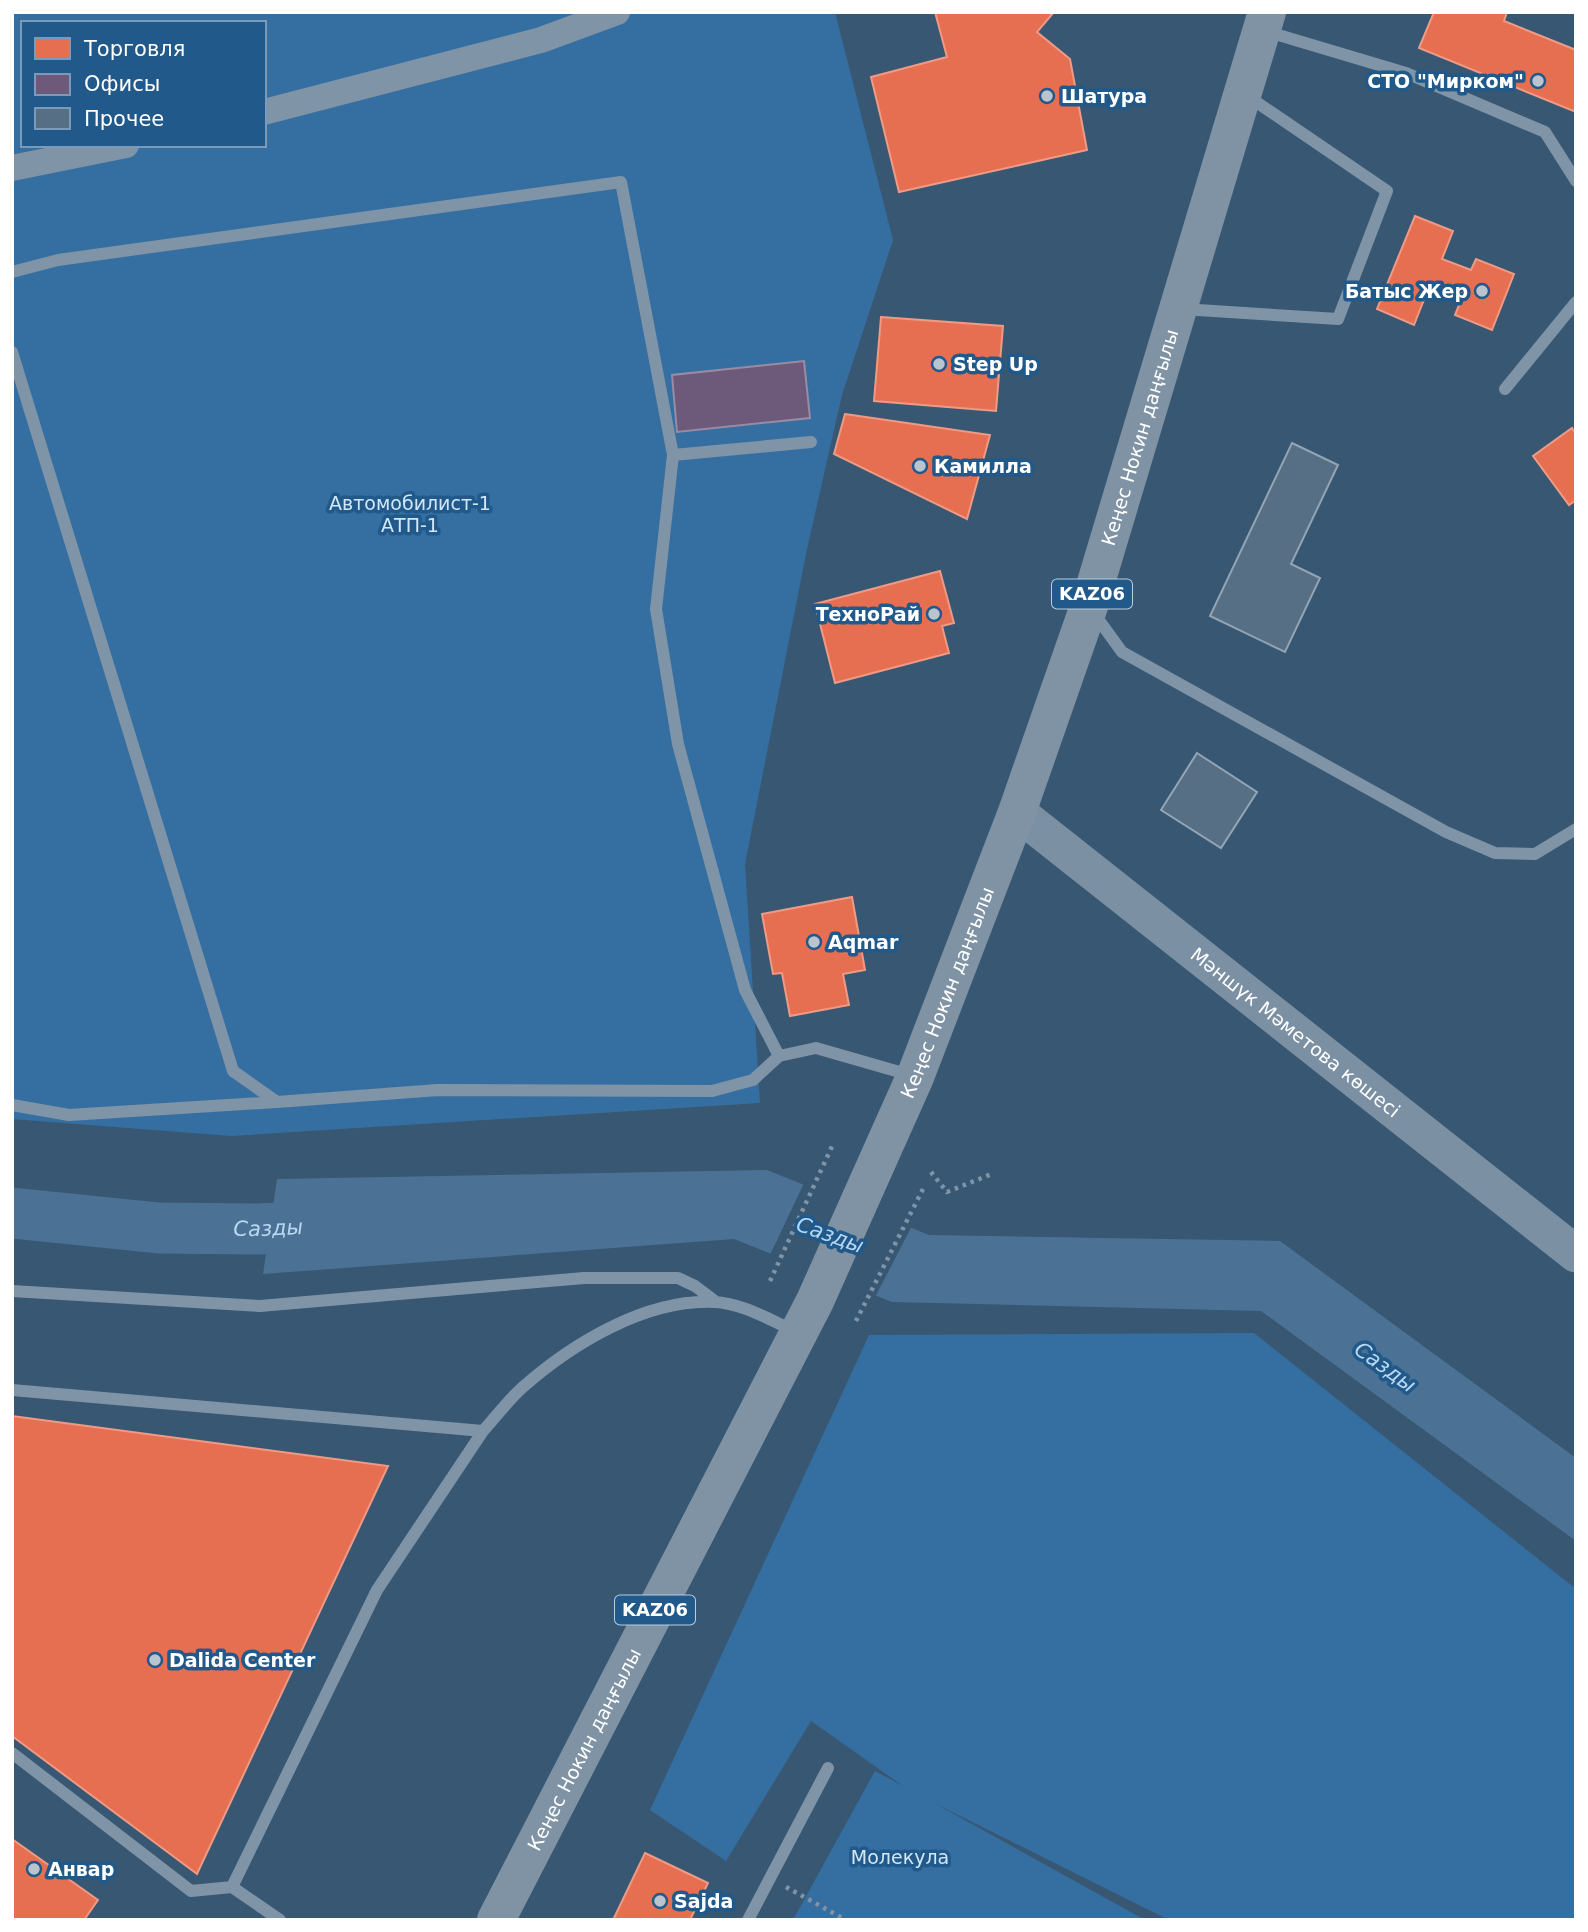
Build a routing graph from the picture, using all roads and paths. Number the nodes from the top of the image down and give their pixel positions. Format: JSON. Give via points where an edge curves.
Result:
{"nodes":[{"id":1,"x":617,"y":12,"type":"edge"},
{"id":2,"x":1264,"y":21,"type":"edge"},
{"id":3,"x":1243,"y":92,"type":"junction"},
{"id":4,"x":266,"y":111,"type":"edge"},
{"id":5,"x":117,"y":147,"type":"edge"},
{"id":6,"x":12,"y":168,"type":"edge"},
{"id":7,"x":1576,"y":181,"type":"edge"},
{"id":8,"x":12,"y":272,"type":"edge"},
{"id":9,"x":1576,"y":302,"type":"edge"},
{"id":10,"x":1178,"y":309,"type":"junction"},
{"id":11,"x":12,"y":352,"type":"edge"},
{"id":12,"x":1505,"y":389,"type":"dead end"},
{"id":13,"x":811,"y":442,"type":"dead end"},
{"id":14,"x":673,"y":455,"type":"junction"},
{"id":15,"x":1089,"y":606,"type":"junction"},
{"id":16,"x":1017,"y":812,"type":"junction"},
{"id":17,"x":1576,"y":830,"type":"edge"},
{"id":18,"x":779,"y":1056,"type":"junction"},
{"id":19,"x":915,"y":1077,"type":"junction"},
{"id":20,"x":277,"y":1102,"type":"junction"},
{"id":21,"x":12,"y":1105,"type":"edge"},
{"id":22,"x":834,"y":1142,"type":"dead end"},
{"id":23,"x":931,"y":1172,"type":"dead end"},
{"id":24,"x":995,"y":1173,"type":"dead end"},
{"id":25,"x":925,"y":1185,"type":"dead end"},
{"id":26,"x":1576,"y":1254,"type":"edge"},
{"id":27,"x":770,"y":1280,"type":"dead end"},
{"id":28,"x":12,"y":1291,"type":"edge"},
{"id":29,"x":716,"y":1302,"type":"junction"},
{"id":30,"x":806,"y":1317,"type":"junction"},
{"id":31,"x":856,"y":1321,"type":"dead end"},
{"id":32,"x":12,"y":1390,"type":"edge"},
{"id":33,"x":483,"y":1431,"type":"junction"},
{"id":34,"x":12,"y":1753,"type":"edge"},
{"id":35,"x":828,"y":1768,"type":"dead end"},
{"id":36,"x":770,"y":1878,"type":"junction"},
{"id":37,"x":232,"y":1887,"type":"junction"},
{"id":38,"x":280,"y":1920,"type":"edge"},
{"id":39,"x":496,"y":1920,"type":"edge"},
{"id":40,"x":748,"y":1920,"type":"edge"},
{"id":41,"x":846,"y":1920,"type":"edge"}],
"edges":[{"from":1,"to":4,"type":"street","via":[[541,40]]},
{"from":2,"to":3,"type":"highway","name":"Кеңес Нокин даңғылы","number":"KАZ06"},
{"from":2,"to":7,"type":"lane","via":[[1406,73],[1545,132]]},
{"from":3,"to":10,"type":"highway","name":"Кеңес Нокин даңғылы","number":"KАZ06"},
{"from":3,"to":10,"type":"lane","via":[[1387,191],[1338,319]]},
{"from":5,"to":6,"type":"street"},
{"from":8,"to":14,"type":"lane","via":[[58,260],[621,182]]},
{"from":9,"to":12,"type":"lane"},
{"from":10,"to":15,"type":"highway","name":"Кеңес Нокин даңғылы","number":"KАZ06"},
{"from":11,"to":20,"type":"lane","via":[[233,1071]]},
{"from":13,"to":14,"type":"lane"},
{"from":14,"to":18,"type":"lane","via":[[656,609],[678,744],[746,990]]},
{"from":15,"to":16,"type":"highway","name":"Кеңес Нокин даңғылы","number":"KАZ06"},
{"from":15,"to":17,"type":"lane","via":[[1122,652],[1446,832],[1495,853],[1535,854]]},
{"from":16,"to":19,"type":"highway","name":"Кеңес Нокин даңғылы","number":"KАZ06"},
{"from":16,"to":26,"type":"main road","name":"Мәншүк Мәметова көшесі"},
{"from":18,"to":19,"type":"lane","via":[[816,1048]]},
{"from":18,"to":20,"type":"lane","via":[[753,1080],[712,1091],[438,1090]]},
{"from":19,"to":30,"type":"highway","name":"Кеңес Нокин даңғылы","number":"KАZ06"},
{"from":20,"to":21,"type":"lane","via":[[69,1115]]},
{"from":22,"to":27,"type":"path"},
{"from":23,"to":24,"type":"path","via":[[947,1192]]},
{"from":25,"to":31,"type":"path"},
{"from":28,"to":29,"type":"lane","via":[[260,1306],[584,1278],[678,1278]]},
{"from":29,"to":30,"type":"lane"},
{"from":29,"to":33,"type":"lane","via":[[674,1304],[641,1312],[568,1354],[522,1388]]},
{"from":30,"to":39,"type":"highway","name":"Кеңес Нокин даңғылы","number":"KАZ06"},
{"from":32,"to":33,"type":"lane"},
{"from":33,"to":37,"type":"lane","via":[[377,1590]]},
{"from":34,"to":37,"type":"lane","via":[[191,1891]]},
{"from":35,"to":36,"type":"lane"},
{"from":36,"to":40,"type":"lane"},
{"from":36,"to":41,"type":"path"},
{"from":37,"to":38,"type":"lane"}]}
